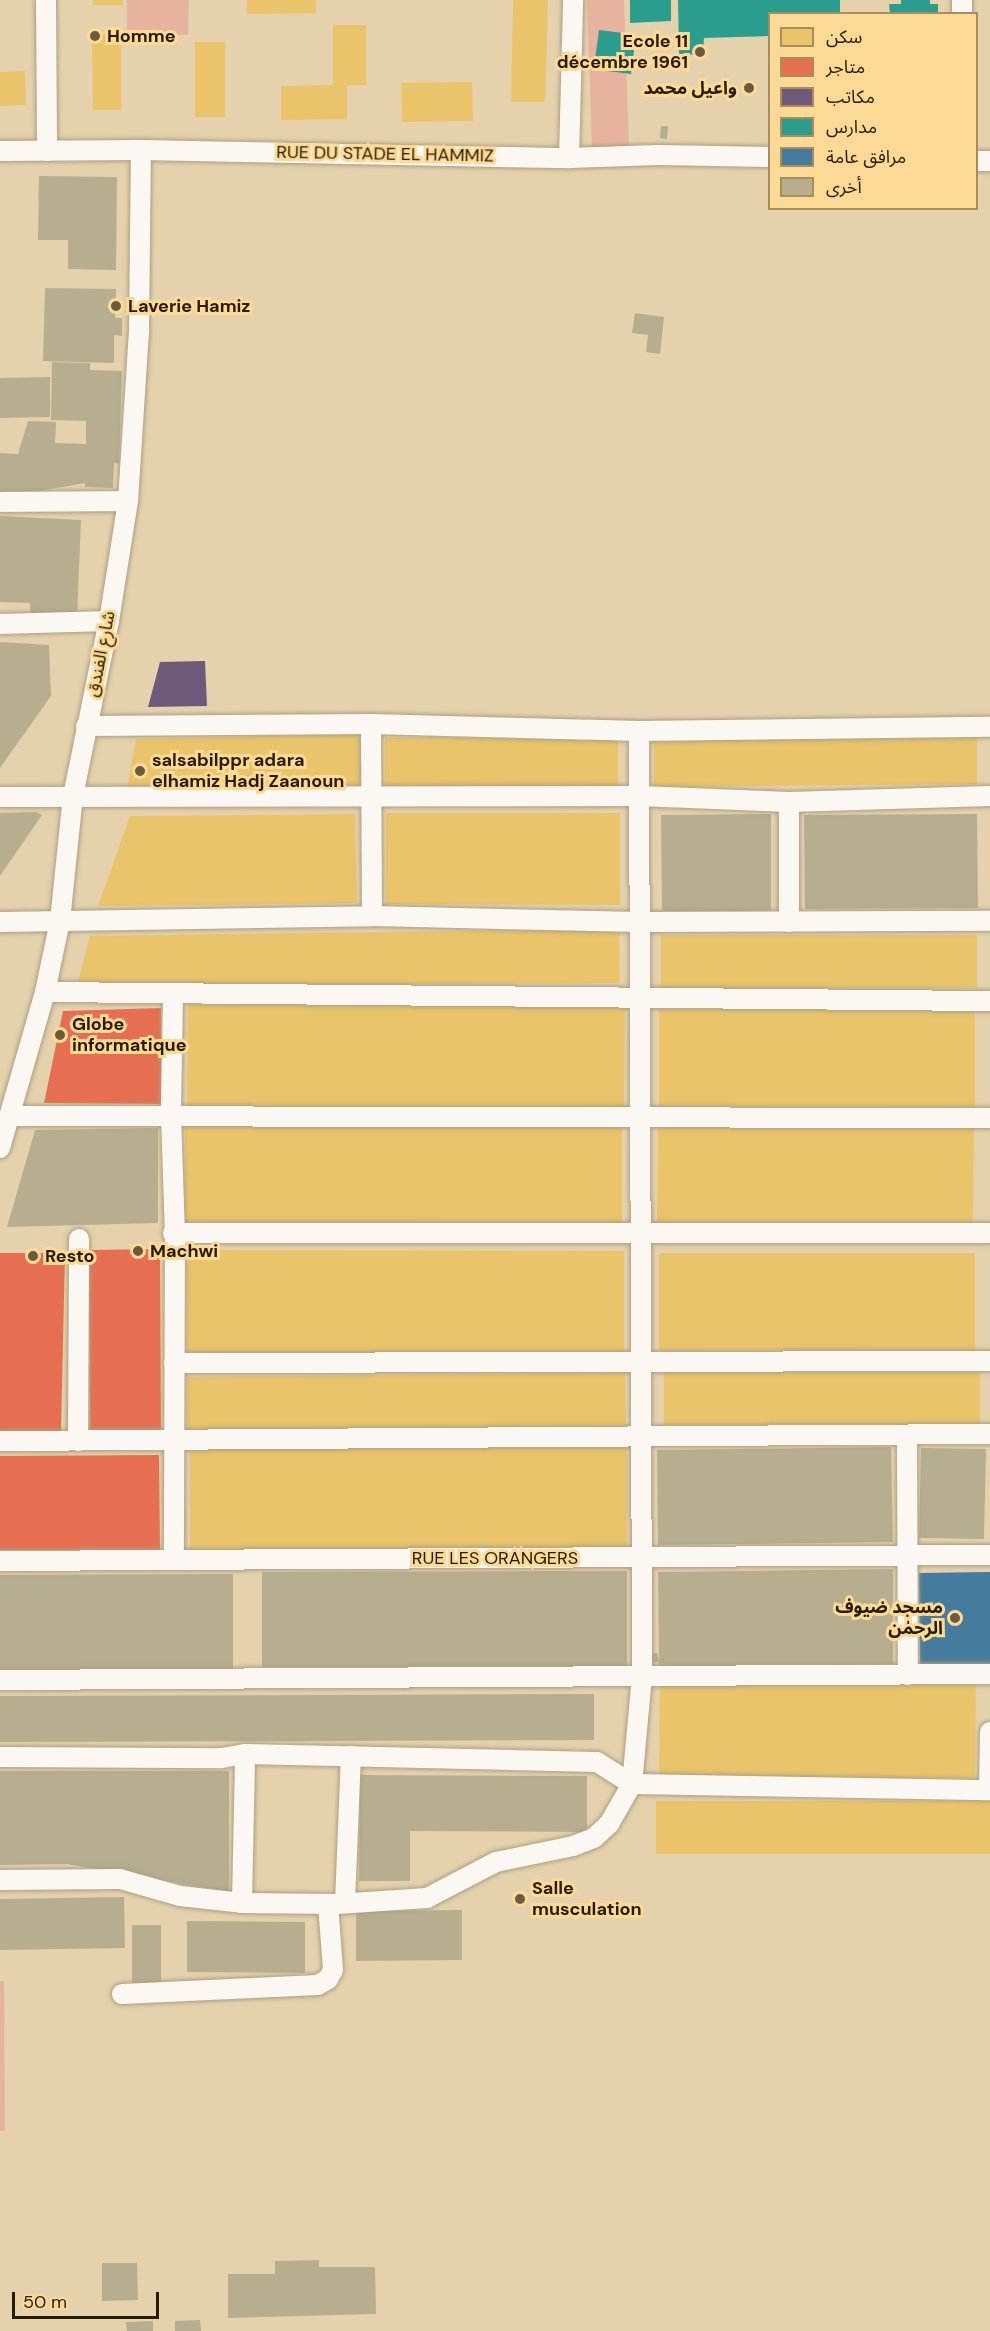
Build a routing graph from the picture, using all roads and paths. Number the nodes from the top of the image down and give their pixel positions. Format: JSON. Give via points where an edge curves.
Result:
{"nodes":[{"id":1,"x":46,"y":0,"type":"edge"},
{"id":2,"x":573,"y":0,"type":"edge"},
{"id":3,"x":141,"y":150,"type":"junction"},
{"id":4,"x":0,"y":151,"type":"edge"},
{"id":5,"x":46,"y":151,"type":"junction"},
{"id":6,"x":768,"y":157,"type":"edge"},
{"id":7,"x":569,"y":158,"type":"junction"},
{"id":8,"x":128,"y":501,"type":"junction"},
{"id":9,"x":0,"y":502,"type":"edge"},
{"id":10,"x":109,"y":621,"type":"junction"},
{"id":11,"x":0,"y":624,"type":"edge"},
{"id":12,"x":371,"y":724,"type":"junction"},
{"id":13,"x":86,"y":726,"type":"junction"},
{"id":14,"x":990,"y":727,"type":"edge"},
{"id":15,"x":639,"y":731,"type":"junction"},
{"id":16,"x":73,"y":796,"type":"junction"},
{"id":17,"x":640,"y":796,"type":"junction"},
{"id":18,"x":990,"y":796,"type":"edge"},
{"id":19,"x":0,"y":797,"type":"edge"},
{"id":20,"x":371,"y":797,"type":"junction"},
{"id":21,"x":789,"y":802,"type":"junction"},
{"id":22,"x":372,"y":916,"type":"junction"},
{"id":23,"x":60,"y":921,"type":"junction"},
{"id":24,"x":990,"y":921,"type":"edge"},
{"id":25,"x":0,"y":922,"type":"edge"},
{"id":26,"x":640,"y":922,"type":"junction"},
{"id":27,"x":789,"y":922,"type":"junction"},
{"id":28,"x":45,"y":992,"type":"junction"},
{"id":29,"x":173,"y":995,"type":"junction"},
{"id":30,"x":640,"y":999,"type":"junction"},
{"id":31,"x":990,"y":1001,"type":"edge"},
{"id":32,"x":171,"y":1115,"type":"junction"},
{"id":33,"x":11,"y":1116,"type":"junction"},
{"id":34,"x":640,"y":1117,"type":"junction"},
{"id":35,"x":990,"y":1118,"type":"edge"},
{"id":36,"x":0,"y":1148,"type":"edge"},
{"id":37,"x":174,"y":1233,"type":"junction"},
{"id":38,"x":641,"y":1233,"type":"junction"},
{"id":39,"x":990,"y":1233,"type":"edge"},
{"id":40,"x":79,"y":1239,"type":"dead end"},
{"id":41,"x":990,"y":1361,"type":"edge"},
{"id":42,"x":641,"y":1362,"type":"junction"},
{"id":43,"x":174,"y":1363,"type":"junction"},
{"id":44,"x":990,"y":1434,"type":"edge"},
{"id":45,"x":907,"y":1435,"type":"junction"},
{"id":46,"x":641,"y":1437,"type":"junction"},
{"id":47,"x":174,"y":1440,"type":"junction"},
{"id":48,"x":0,"y":1441,"type":"edge"},
{"id":49,"x":78,"y":1441,"type":"junction"},
{"id":50,"x":906,"y":1556,"type":"junction"},
{"id":51,"x":990,"y":1556,"type":"edge"},
{"id":52,"x":642,"y":1557,"type":"junction"},
{"id":53,"x":174,"y":1560,"type":"junction"},
{"id":54,"x":0,"y":1561,"type":"edge"},
{"id":55,"x":990,"y":1674,"type":"edge"},
{"id":56,"x":908,"y":1675,"type":"junction"},
{"id":57,"x":642,"y":1677,"type":"junction"},
{"id":58,"x":0,"y":1680,"type":"edge"},
{"id":59,"x":990,"y":1732,"type":"edge"},
{"id":60,"x":245,"y":1754,"type":"junction"},
{"id":61,"x":351,"y":1756,"type":"junction"},
{"id":62,"x":0,"y":1757,"type":"edge"},
{"id":63,"x":632,"y":1784,"type":"junction"},
{"id":64,"x":990,"y":1790,"type":"edge"},
{"id":65,"x":0,"y":1880,"type":"edge"},
{"id":66,"x":242,"y":1903,"type":"junction"},
{"id":67,"x":336,"y":1904,"type":"junction"},
{"id":68,"x":122,"y":1994,"type":"dead end"}],
"edges":[{"from":1,"to":5,"type":"street"},
{"from":2,"to":7,"type":"street"},
{"from":3,"to":5,"type":"street","name":"RUE DU STADE EL HAMMIZ"},
{"from":3,"to":7,"type":"street","name":"RUE DU STADE EL HAMMIZ"},
{"from":3,"to":8,"type":"street","name":"شارع الفندق","via":[[139,333]]},
{"from":4,"to":5,"type":"street","name":"RUE DU STADE EL HAMMIZ"},
{"from":6,"to":7,"type":"street","name":"RUE DU STADE EL HAMMIZ"},
{"from":8,"to":9,"type":"street"},
{"from":8,"to":10,"type":"street","name":"شارع الفندق"},
{"from":10,"to":11,"type":"street"},
{"from":10,"to":13,"type":"street","name":"شارع الفندق"},
{"from":12,"to":13,"type":"street"},
{"from":12,"to":15,"type":"street"},
{"from":12,"to":20,"type":"street"},
{"from":13,"to":16,"type":"street","name":"شارع الفندق"},
{"from":14,"to":15,"type":"street"},
{"from":15,"to":17,"type":"street"},
{"from":16,"to":19,"type":"street"},
{"from":16,"to":20,"type":"street"},
{"from":16,"to":23,"type":"street","name":"شارع الفندق"},
{"from":17,"to":20,"type":"street"},
{"from":17,"to":21,"type":"street"},
{"from":17,"to":26,"type":"street"},
{"from":18,"to":21,"type":"street"},
{"from":20,"to":22,"type":"street"},
{"from":21,"to":27,"type":"street"},
{"from":22,"to":23,"type":"street"},
{"from":22,"to":26,"type":"street"},
{"from":23,"to":25,"type":"street"},
{"from":23,"to":28,"type":"street","name":"شارع الفندق"},
{"from":24,"to":27,"type":"street"},
{"from":26,"to":27,"type":"street"},
{"from":26,"to":30,"type":"street"},
{"from":28,"to":29,"type":"street"},
{"from":28,"to":33,"type":"street","name":"شارع الفندق"},
{"from":29,"to":30,"type":"street"},
{"from":29,"to":32,"type":"street"},
{"from":30,"to":31,"type":"street"},
{"from":30,"to":34,"type":"street"},
{"from":32,"to":33,"type":"street"},
{"from":32,"to":34,"type":"street"},
{"from":32,"to":37,"type":"street"},
{"from":33,"to":36,"type":"street","name":"شارع الفندق"},
{"from":34,"to":35,"type":"street"},
{"from":34,"to":38,"type":"street"},
{"from":37,"to":38,"type":"street"},
{"from":37,"to":43,"type":"street"},
{"from":38,"to":39,"type":"street"},
{"from":38,"to":42,"type":"street"},
{"from":40,"to":49,"type":"street"},
{"from":41,"to":42,"type":"street"},
{"from":42,"to":43,"type":"street"},
{"from":42,"to":46,"type":"street"},
{"from":43,"to":47,"type":"street"},
{"from":44,"to":45,"type":"street"},
{"from":45,"to":46,"type":"street"},
{"from":45,"to":50,"type":"street"},
{"from":46,"to":47,"type":"street"},
{"from":46,"to":52,"type":"street"},
{"from":47,"to":49,"type":"street"},
{"from":47,"to":53,"type":"street"},
{"from":48,"to":49,"type":"street"},
{"from":50,"to":51,"type":"street","name":"RUE LES ORANGERS"},
{"from":50,"to":52,"type":"street","name":"RUE LES ORANGERS"},
{"from":50,"to":56,"type":"street"},
{"from":52,"to":53,"type":"street","name":"RUE LES ORANGERS"},
{"from":52,"to":57,"type":"street"},
{"from":53,"to":54,"type":"street","name":"RUE LES ORANGERS"},
{"from":55,"to":56,"type":"street"},
{"from":56,"to":57,"type":"street"},
{"from":57,"to":58,"type":"street"},
{"from":57,"to":63,"type":"street"},
{"from":59,"to":64,"type":"street"},
{"from":60,"to":61,"type":"street"},
{"from":60,"to":62,"type":"street","via":[[222,1758]]},
{"from":60,"to":66,"type":"street"},
{"from":61,"to":63,"type":"street","via":[[597,1762]]},
{"from":61,"to":67,"type":"street"},
{"from":63,"to":64,"type":"street"},
{"from":63,"to":67,"type":"street","via":[[609,1824],[594,1838],[496,1862],[427,1898]]},
{"from":65,"to":66,"type":"street","via":[[120,1879],[180,1896]]},
{"from":66,"to":67,"type":"street"},
{"from":67,"to":68,"type":"street","via":[[333,1970],[318,1985]]}]}
